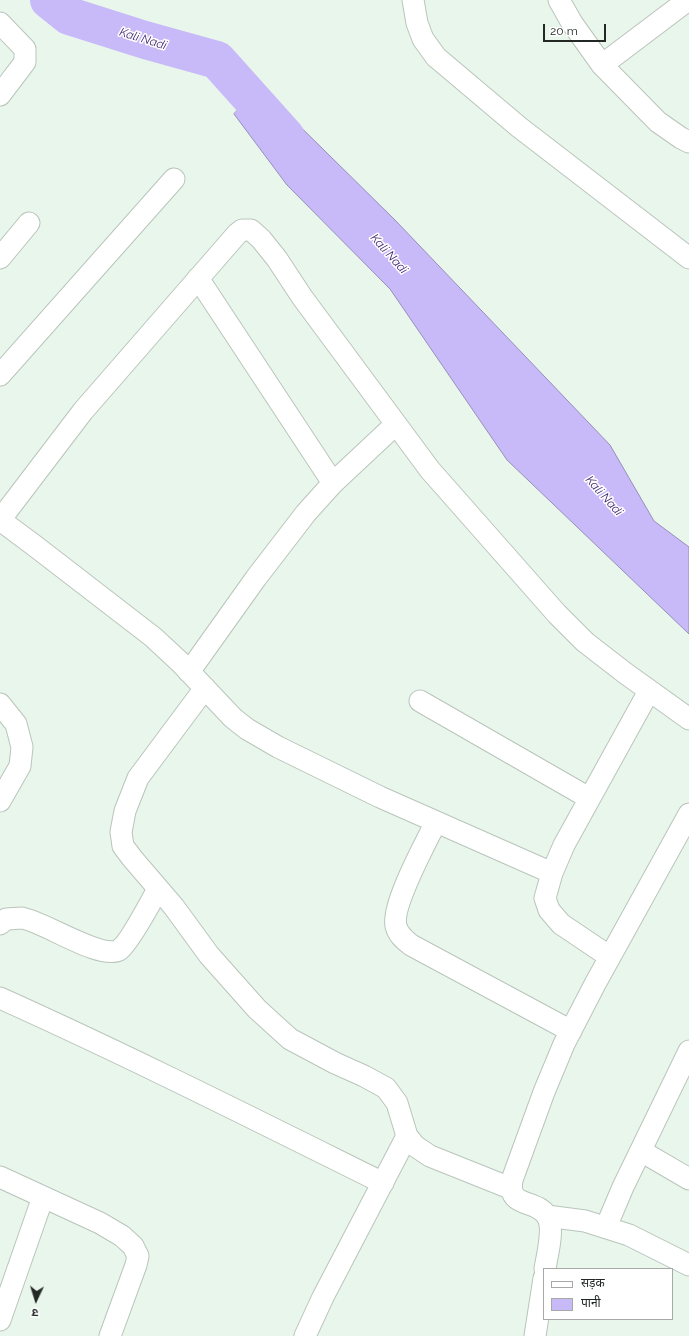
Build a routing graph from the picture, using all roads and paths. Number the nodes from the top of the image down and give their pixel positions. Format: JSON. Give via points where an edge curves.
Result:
{"nodes":[{"id":1,"x":413,"y":0,"type":"edge"},
{"id":2,"x":560,"y":0,"type":"edge"},
{"id":3,"x":688,"y":0,"type":"edge"},
{"id":4,"x":0,"y":23,"type":"edge"},
{"id":5,"x":602,"y":65,"type":"junction"},
{"id":6,"x":0,"y":95,"type":"edge"},
{"id":7,"x":689,"y":142,"type":"edge"},
{"id":8,"x":174,"y":179,"type":"dead end"},
{"id":9,"x":29,"y":223,"type":"dead end"},
{"id":10,"x":0,"y":258,"type":"edge"},
{"id":11,"x":689,"y":258,"type":"edge"},
{"id":12,"x":198,"y":278,"type":"junction"},
{"id":13,"x":0,"y":376,"type":"edge"},
{"id":14,"x":396,"y":424,"type":"junction"},
{"id":15,"x":333,"y":483,"type":"junction"},
{"id":16,"x":0,"y":520,"type":"edge"},
{"id":17,"x":189,"y":672,"type":"junction"},
{"id":18,"x":204,"y":688,"type":"junction"},
{"id":19,"x":649,"y":691,"type":"junction"},
{"id":20,"x":420,"y":701,"type":"dead end"},
{"id":21,"x":0,"y":704,"type":"edge"},
{"id":22,"x":689,"y":719,"type":"edge"},
{"id":23,"x":589,"y":798,"type":"junction"},
{"id":24,"x":0,"y":801,"type":"edge"},
{"id":25,"x":436,"y":822,"type":"junction"},
{"id":26,"x":686,"y":825,"type":"edge"},
{"id":27,"x":552,"y":873,"type":"junction"},
{"id":28,"x":158,"y":889,"type":"junction"},
{"id":29,"x":0,"y":924,"type":"edge"},
{"id":30,"x":610,"y":957,"type":"junction"},
{"id":31,"x":0,"y":998,"type":"edge"},
{"id":32,"x":571,"y":1031,"type":"junction"},
{"id":33,"x":687,"y":1061,"type":"edge"},
{"id":34,"x":407,"y":1136,"type":"junction"},
{"id":35,"x":641,"y":1151,"type":"junction"},
{"id":36,"x":0,"y":1177,"type":"edge"},
{"id":37,"x":689,"y":1179,"type":"edge"},
{"id":38,"x":383,"y":1183,"type":"junction"},
{"id":39,"x":510,"y":1188,"type":"junction"},
{"id":40,"x":43,"y":1197,"type":"junction"},
{"id":41,"x":547,"y":1216,"type":"junction"},
{"id":42,"x":606,"y":1227,"type":"junction"},
{"id":43,"x":689,"y":1264,"type":"edge"},
{"id":44,"x":545,"y":1268,"type":"edge"},
{"id":45,"x":543,"y":1284,"type":"edge"},
{"id":46,"x":0,"y":1320,"type":"edge"},
{"id":47,"x":110,"y":1336,"type":"edge"},
{"id":48,"x":305,"y":1336,"type":"edge"},
{"id":49,"x":535,"y":1336,"type":"edge"}],
"edges":[{"from":1,"to":11,"type":"street","via":[[423,39],[436,57],[519,128]]},
{"from":2,"to":5,"type":"street","via":[[572,23]]},
{"from":3,"to":5,"type":"street"},
{"from":4,"to":6,"type":"street","via":[[26,50],[26,62]]},
{"from":5,"to":7,"type":"street","via":[[658,122]]},
{"from":8,"to":13,"type":"street"},
{"from":9,"to":10,"type":"street"},
{"from":12,"to":14,"type":"street","via":[[237,234],[242,230],[251,230],[277,259]]},
{"from":12,"to":15,"type":"street"},
{"from":12,"to":16,"type":"street","via":[[83,411]]},
{"from":14,"to":15,"type":"street"},
{"from":14,"to":19,"type":"street","via":[[430,470],[557,614],[585,642]]},
{"from":15,"to":17,"type":"street","via":[[306,513],[256,578]]},
{"from":16,"to":17,"type":"street","via":[[153,637]]},
{"from":17,"to":18,"type":"street"},
{"from":18,"to":25,"type":"street","via":[[233,718],[278,747]]},
{"from":18,"to":28,"type":"street","via":[[138,778],[125,811],[121,832],[123,846]]},
{"from":19,"to":22,"type":"street"},
{"from":19,"to":23,"type":"street"},
{"from":20,"to":23,"type":"street"},
{"from":21,"to":24,"type":"street","via":[[16,724],[22,747],[20,766]]},
{"from":23,"to":27,"type":"street"},
{"from":25,"to":27,"type":"street"},
{"from":25,"to":32,"type":"street","via":[[402,894],[396,913],[396,926],[402,938]]},
{"from":26,"to":30,"type":"street"},
{"from":27,"to":30,"type":"street","via":[[546,898],[549,910],[561,924]]},
{"from":28,"to":29,"type":"street","via":[[130,937],[119,950],[108,953],[21,918],[6,919]]},
{"from":28,"to":34,"type":"street","via":[[209,955],[257,1009],[290,1039],[386,1088],[397,1103]]},
{"from":30,"to":32,"type":"street"},
{"from":31,"to":38,"type":"street","via":[[68,1028]]},
{"from":32,"to":39,"type":"street","via":[[544,1092]]},
{"from":33,"to":35,"type":"street"},
{"from":34,"to":38,"type":"street"},
{"from":34,"to":39,"type":"street","via":[[415,1146],[430,1156]]},
{"from":35,"to":37,"type":"street"},
{"from":35,"to":42,"type":"street"},
{"from":36,"to":40,"type":"street"},
{"from":38,"to":48,"type":"street"},
{"from":39,"to":41,"type":"street","via":[[517,1199],[538,1208]]},
{"from":40,"to":46,"type":"street"},
{"from":40,"to":47,"type":"street","via":[[122,1236],[133,1246],[138,1256]]},
{"from":41,"to":42,"type":"street","via":[[585,1221]]},
{"from":41,"to":44,"type":"street","via":[[550,1236]]},
{"from":42,"to":43,"type":"street","via":[[629,1235]]},
{"from":45,"to":49,"type":"street"}]}
